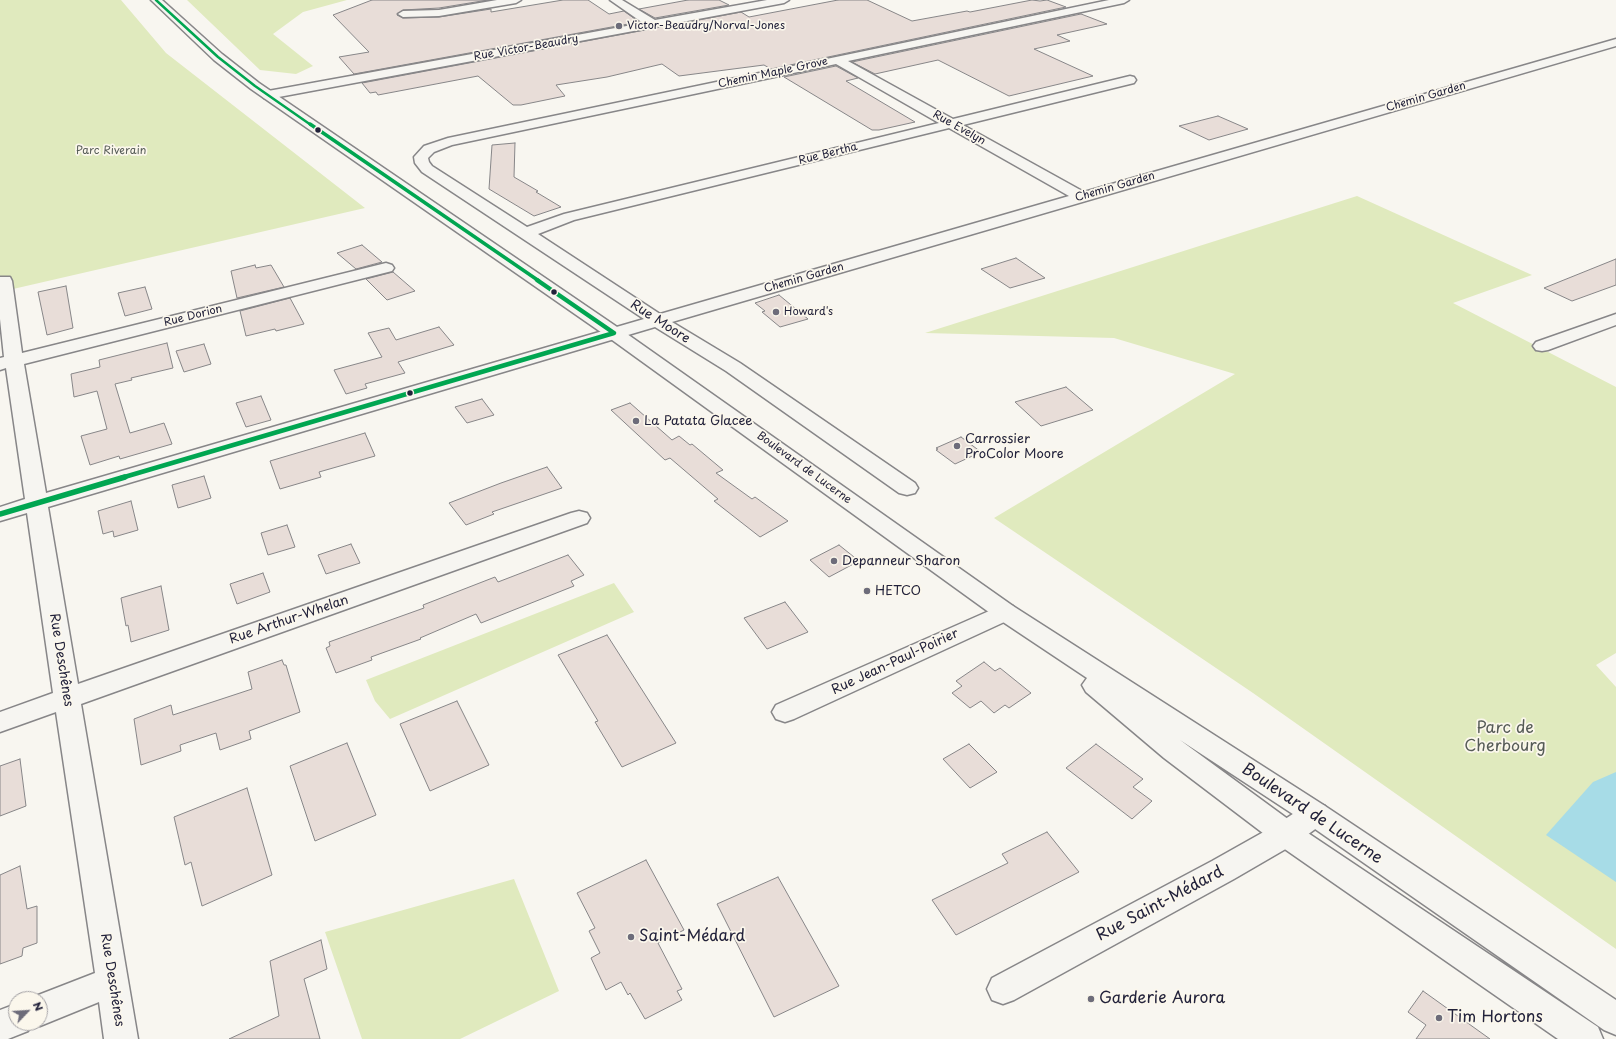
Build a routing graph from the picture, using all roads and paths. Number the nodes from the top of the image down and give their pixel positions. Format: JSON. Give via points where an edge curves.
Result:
{"nodes":[{"id":1,"x":156,"y":0,"type":"edge"},
{"id":2,"x":516,"y":0,"type":"edge"},
{"id":3,"x":616,"y":0,"type":"edge"},
{"id":4,"x":784,"y":0,"type":"edge"},
{"id":5,"x":1124,"y":0,"type":"edge"},
{"id":6,"x":403,"y":14,"type":"dead end"},
{"id":7,"x":653,"y":24,"type":"junction"},
{"id":8,"x":1616,"y":42,"type":"edge"},
{"id":9,"x":837,"y":60,"type":"junction"},
{"id":10,"x":1130,"y":80,"type":"dead end"},
{"id":11,"x":268,"y":95,"type":"junction"},
{"id":12,"x":951,"y":124,"type":"junction"},
{"id":13,"x":424,"y":153,"type":"joint"},
{"id":14,"x":1082,"y":197,"type":"junction"},
{"id":15,"x":526,"y":233,"type":"junction"},
{"id":16,"x":386,"y":268,"type":"dead end"},
{"id":17,"x":4,"y":281,"type":"dead end"},
{"id":18,"x":1616,"y":318,"type":"edge"},
{"id":19,"x":657,"y":320,"type":"junction"},
{"id":20,"x":614,"y":333,"type":"junction"},
{"id":21,"x":1542,"y":346,"type":"dead end"},
{"id":22,"x":7,"y":363,"type":"edge"},
{"id":23,"x":907,"y":488,"type":"dead end"},
{"id":24,"x":36,"y":504,"type":"junction"},
{"id":25,"x":0,"y":514,"type":"edge"},
{"id":26,"x":579,"y":518,"type":"dead end"},
{"id":27,"x":1005,"y":612,"type":"junction"},
{"id":28,"x":67,"y":699,"type":"junction"},
{"id":29,"x":785,"y":712,"type":"dead end"},
{"id":30,"x":0,"y":722,"type":"edge"},
{"id":31,"x":1315,"y":814,"type":"junction"},
{"id":32,"x":1286,"y":834,"type":"junction"},
{"id":33,"x":112,"y":981,"type":"junction"},
{"id":34,"x":1003,"y":989,"type":"dead end"},
{"id":35,"x":48,"y":1007,"type":"edge"},
{"id":36,"x":1616,"y":1019,"type":"edge"},
{"id":37,"x":121,"y":1039,"type":"edge"},
{"id":38,"x":1586,"y":1039,"type":"edge"}],
"edges":[{"from":1,"to":11,"type":"street","name":"Boulevard de Lucerne","via":[[218,56]]},
{"from":2,"to":6,"type":"street","via":[[440,13]]},
{"from":3,"to":7,"type":"street"},
{"from":4,"to":7,"type":"street","name":"Rue Victor-Beaudry"},
{"from":5,"to":9,"type":"street","name":"Chemin Maple Grove"},
{"from":7,"to":11,"type":"street","name":"Rue Victor-Beaudry"},
{"from":8,"to":14,"type":"street","name":"Chemin Garden"},
{"from":9,"to":12,"type":"street","name":"Rue Evelyn"},
{"from":9,"to":13,"type":"street","name":"Chemin Maple Grove","via":[[448,142]]},
{"from":10,"to":12,"type":"street","name":"Rue Bertha"},
{"from":11,"to":20,"type":"street","name":"Boulevard de Lucerne"},
{"from":12,"to":14,"type":"street","name":"Rue Evelyn"},
{"from":12,"to":15,"type":"street","name":"Rue Bertha","via":[[569,217]]},
{"from":13,"to":15,"type":"street","name":"Rue Moore","via":[[421,157],[422,163],[427,169]]},
{"from":14,"to":19,"type":"street","name":"Chemin Garden"},
{"from":15,"to":19,"type":"street","name":"Rue Moore"},
{"from":16,"to":22,"type":"street","name":"Rue Dorion"},
{"from":17,"to":22,"type":"street","name":"Rue Deschênes"},
{"from":18,"to":21,"type":"street"},
{"from":19,"to":20,"type":"street","name":"Chemin Garden"},
{"from":19,"to":23,"type":"street","name":"Rue Moore","via":[[733,367]]},
{"from":20,"to":24,"type":"street","name":"Chemin Garden"},
{"from":20,"to":27,"type":"street","name":"Boulevard de Lucerne"},
{"from":22,"to":24,"type":"street","name":"Rue Deschênes"},
{"from":24,"to":25,"type":"street","name":"Chemin Garden"},
{"from":24,"to":28,"type":"street","name":"Rue Deschênes"},
{"from":26,"to":28,"type":"street","name":"Rue Arthur-Whelan"},
{"from":27,"to":29,"type":"street","name":"Rue Jean-Paul-Poirier"},
{"from":27,"to":31,"type":"street","name":"Boulevard de Lucerne"},
{"from":27,"to":32,"type":"street","name":"Boulevard de Lucerne","via":[[1174,750]]},
{"from":28,"to":30,"type":"street","name":"Rue Arthur-Whelan"},
{"from":28,"to":33,"type":"street","name":"Rue Deschênes"},
{"from":31,"to":32,"type":"street","name":"Rue Saint-Médard"},
{"from":31,"to":36,"type":"street","name":"Boulevard de Lucerne"},
{"from":32,"to":34,"type":"street","name":"Rue Saint-Médard"},
{"from":32,"to":38,"type":"street","name":"Boulevard de Lucerne"},
{"from":33,"to":35,"type":"street"},
{"from":33,"to":37,"type":"street","name":"Rue Deschênes"}]}
